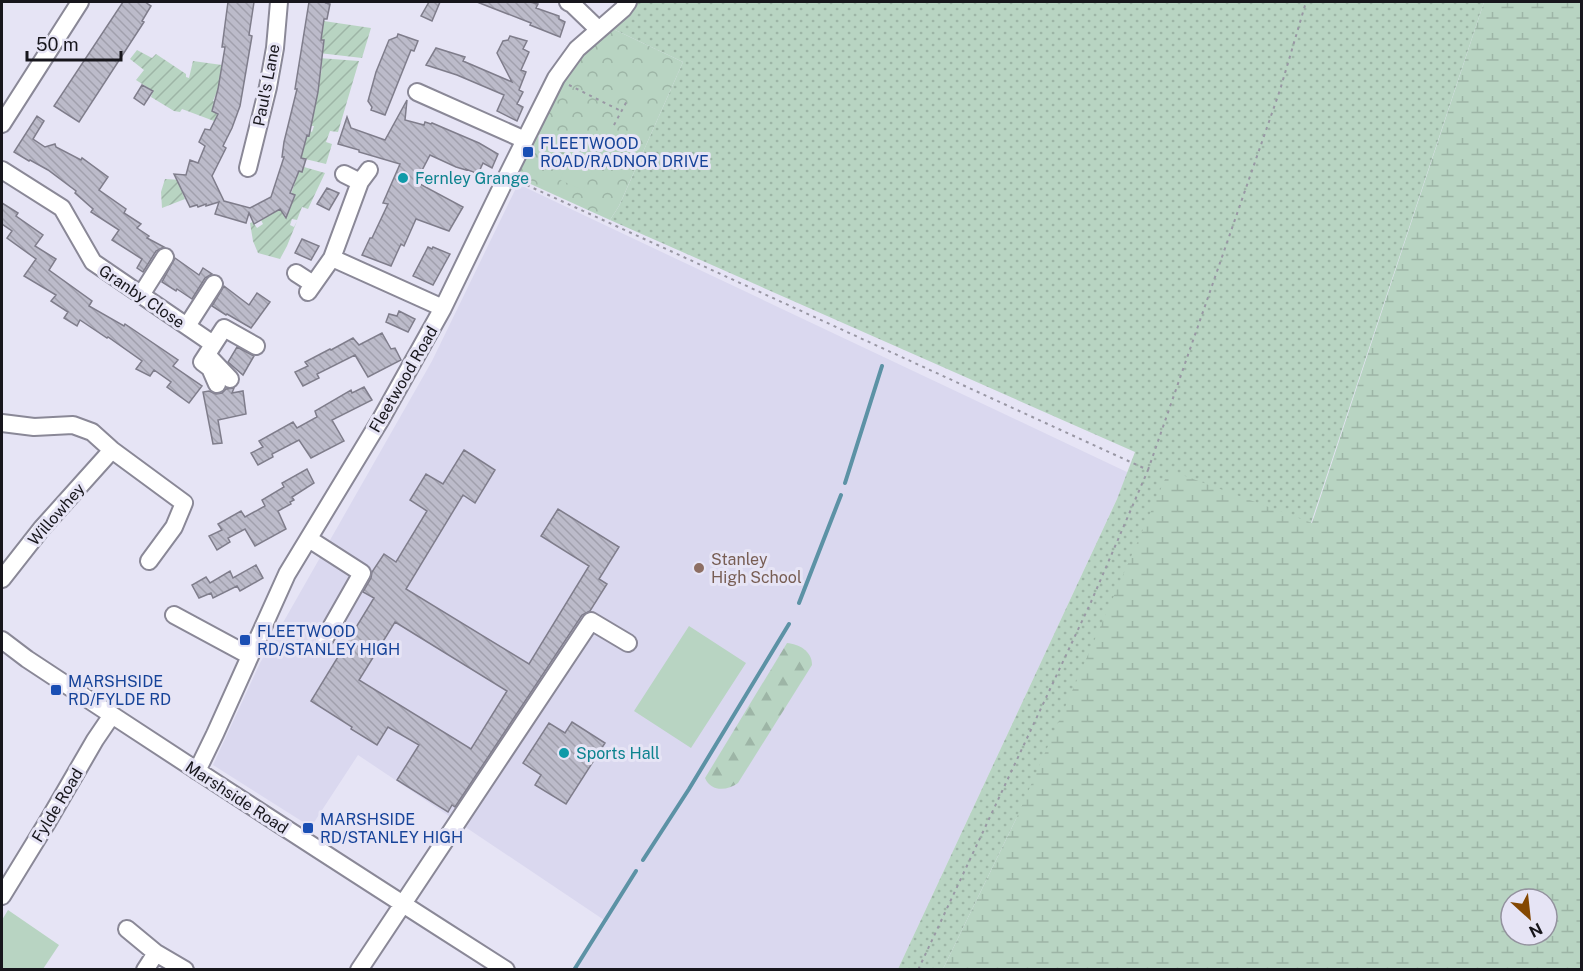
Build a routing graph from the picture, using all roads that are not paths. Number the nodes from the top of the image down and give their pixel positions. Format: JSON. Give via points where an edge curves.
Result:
{"nodes":[{"id":1,"x":80,"y":2,"type":"edge"},
{"id":2,"x":279,"y":2,"type":"edge"},
{"id":3,"x":568,"y":2,"type":"edge"},
{"id":4,"x":628,"y":2,"type":"edge"},
{"id":5,"x":599,"y":30,"type":"junction"},
{"id":6,"x":417,"y":92,"type":"dead end"},
{"id":7,"x":2,"y":124,"type":"edge"},
{"id":8,"x":525,"y":140,"type":"junction"},
{"id":9,"x":248,"y":168,"type":"dead end"},
{"id":10,"x":2,"y":170,"type":"edge"},
{"id":11,"x":344,"y":174,"type":"dead end"},
{"id":12,"x":165,"y":256,"type":"dead end"},
{"id":13,"x":332,"y":258,"type":"junction"},
{"id":14,"x":296,"y":273,"type":"dead end"},
{"id":15,"x":214,"y":284,"type":"dead end"},
{"id":16,"x":141,"y":295,"type":"junction"},
{"id":17,"x":443,"y":308,"type":"junction"},
{"id":18,"x":188,"y":326,"type":"junction"},
{"id":19,"x":256,"y":346,"type":"dead end"},
{"id":20,"x":2,"y":423,"type":"edge"},
{"id":21,"x":112,"y":450,"type":"junction"},
{"id":22,"x":309,"y":539,"type":"junction"},
{"id":23,"x":149,"y":561,"type":"dead end"},
{"id":24,"x":2,"y":579,"type":"edge"},
{"id":25,"x":174,"y":615,"type":"dead end"},
{"id":26,"x":325,"y":638,"type":"dead end"},
{"id":27,"x":3,"y":643,"type":"edge"},
{"id":28,"x":628,"y":643,"type":"dead end"},
{"id":29,"x":250,"y":656,"type":"junction"},
{"id":30,"x":112,"y":715,"type":"junction"},
{"id":31,"x":197,"y":771,"type":"junction"},
{"id":32,"x":2,"y":896,"type":"edge"},
{"id":33,"x":402,"y":904,"type":"junction"},
{"id":34,"x":127,"y":929,"type":"dead end"},
{"id":35,"x":156,"y":953,"type":"junction"},
{"id":36,"x":144,"y":969,"type":"edge"},
{"id":37,"x":185,"y":969,"type":"edge"},
{"id":38,"x":359,"y":969,"type":"edge"},
{"id":39,"x":506,"y":969,"type":"edge"}],
"edges":[{"from":1,"to":7,"type":"street"},
{"from":2,"to":9,"type":"street","name":"Paul's Lane","via":[[268,87]]},
{"from":3,"to":5,"type":"street"},
{"from":4,"to":5,"type":"street","name":"Fleetwood Road"},
{"from":5,"to":8,"type":"street","name":"Fleetwood Road","via":[[577,49],[556,78]]},
{"from":6,"to":8,"type":"street"},
{"from":8,"to":17,"type":"street","name":"Fleetwood Road"},
{"from":10,"to":16,"type":"street","name":"Granby Close","via":[[62,208],[93,262]]},
{"from":11,"to":13,"type":"street","via":[[364,176]]},
{"from":12,"to":16,"type":"street"},
{"from":13,"to":14,"type":"street","via":[[311,288]]},
{"from":13,"to":17,"type":"street"},
{"from":15,"to":18,"type":"street"},
{"from":16,"to":18,"type":"street","name":"Granby Close"},
{"from":17,"to":22,"type":"street","name":"Fleetwood Road"},
{"from":18,"to":19,"type":"street","name":"Granby Close","via":[[212,368],[224,328]]},
{"from":20,"to":21,"type":"street","via":[[34,427],[73,425],[92,432]]},
{"from":21,"to":23,"type":"street","via":[[184,503],[174,527]]},
{"from":21,"to":24,"type":"street","name":"Willowhey"},
{"from":22,"to":26,"type":"street","via":[[362,573]]},
{"from":22,"to":29,"type":"street","name":"Fleetwood Road","via":[[287,574]]},
{"from":25,"to":29,"type":"street"},
{"from":27,"to":30,"type":"street","name":"Marshside Road"},
{"from":28,"to":33,"type":"street","via":[[591,621]]},
{"from":29,"to":31,"type":"street","name":"Fleetwood Road"},
{"from":30,"to":31,"type":"street","name":"Marshside Road"},
{"from":30,"to":32,"type":"street","name":"Fylde Road"},
{"from":31,"to":33,"type":"street","name":"Marshside Road"},
{"from":33,"to":38,"type":"street"},
{"from":33,"to":39,"type":"street","name":"Marshside Road"},
{"from":34,"to":35,"type":"street"},
{"from":35,"to":36,"type":"street"},
{"from":35,"to":37,"type":"street"}]}
